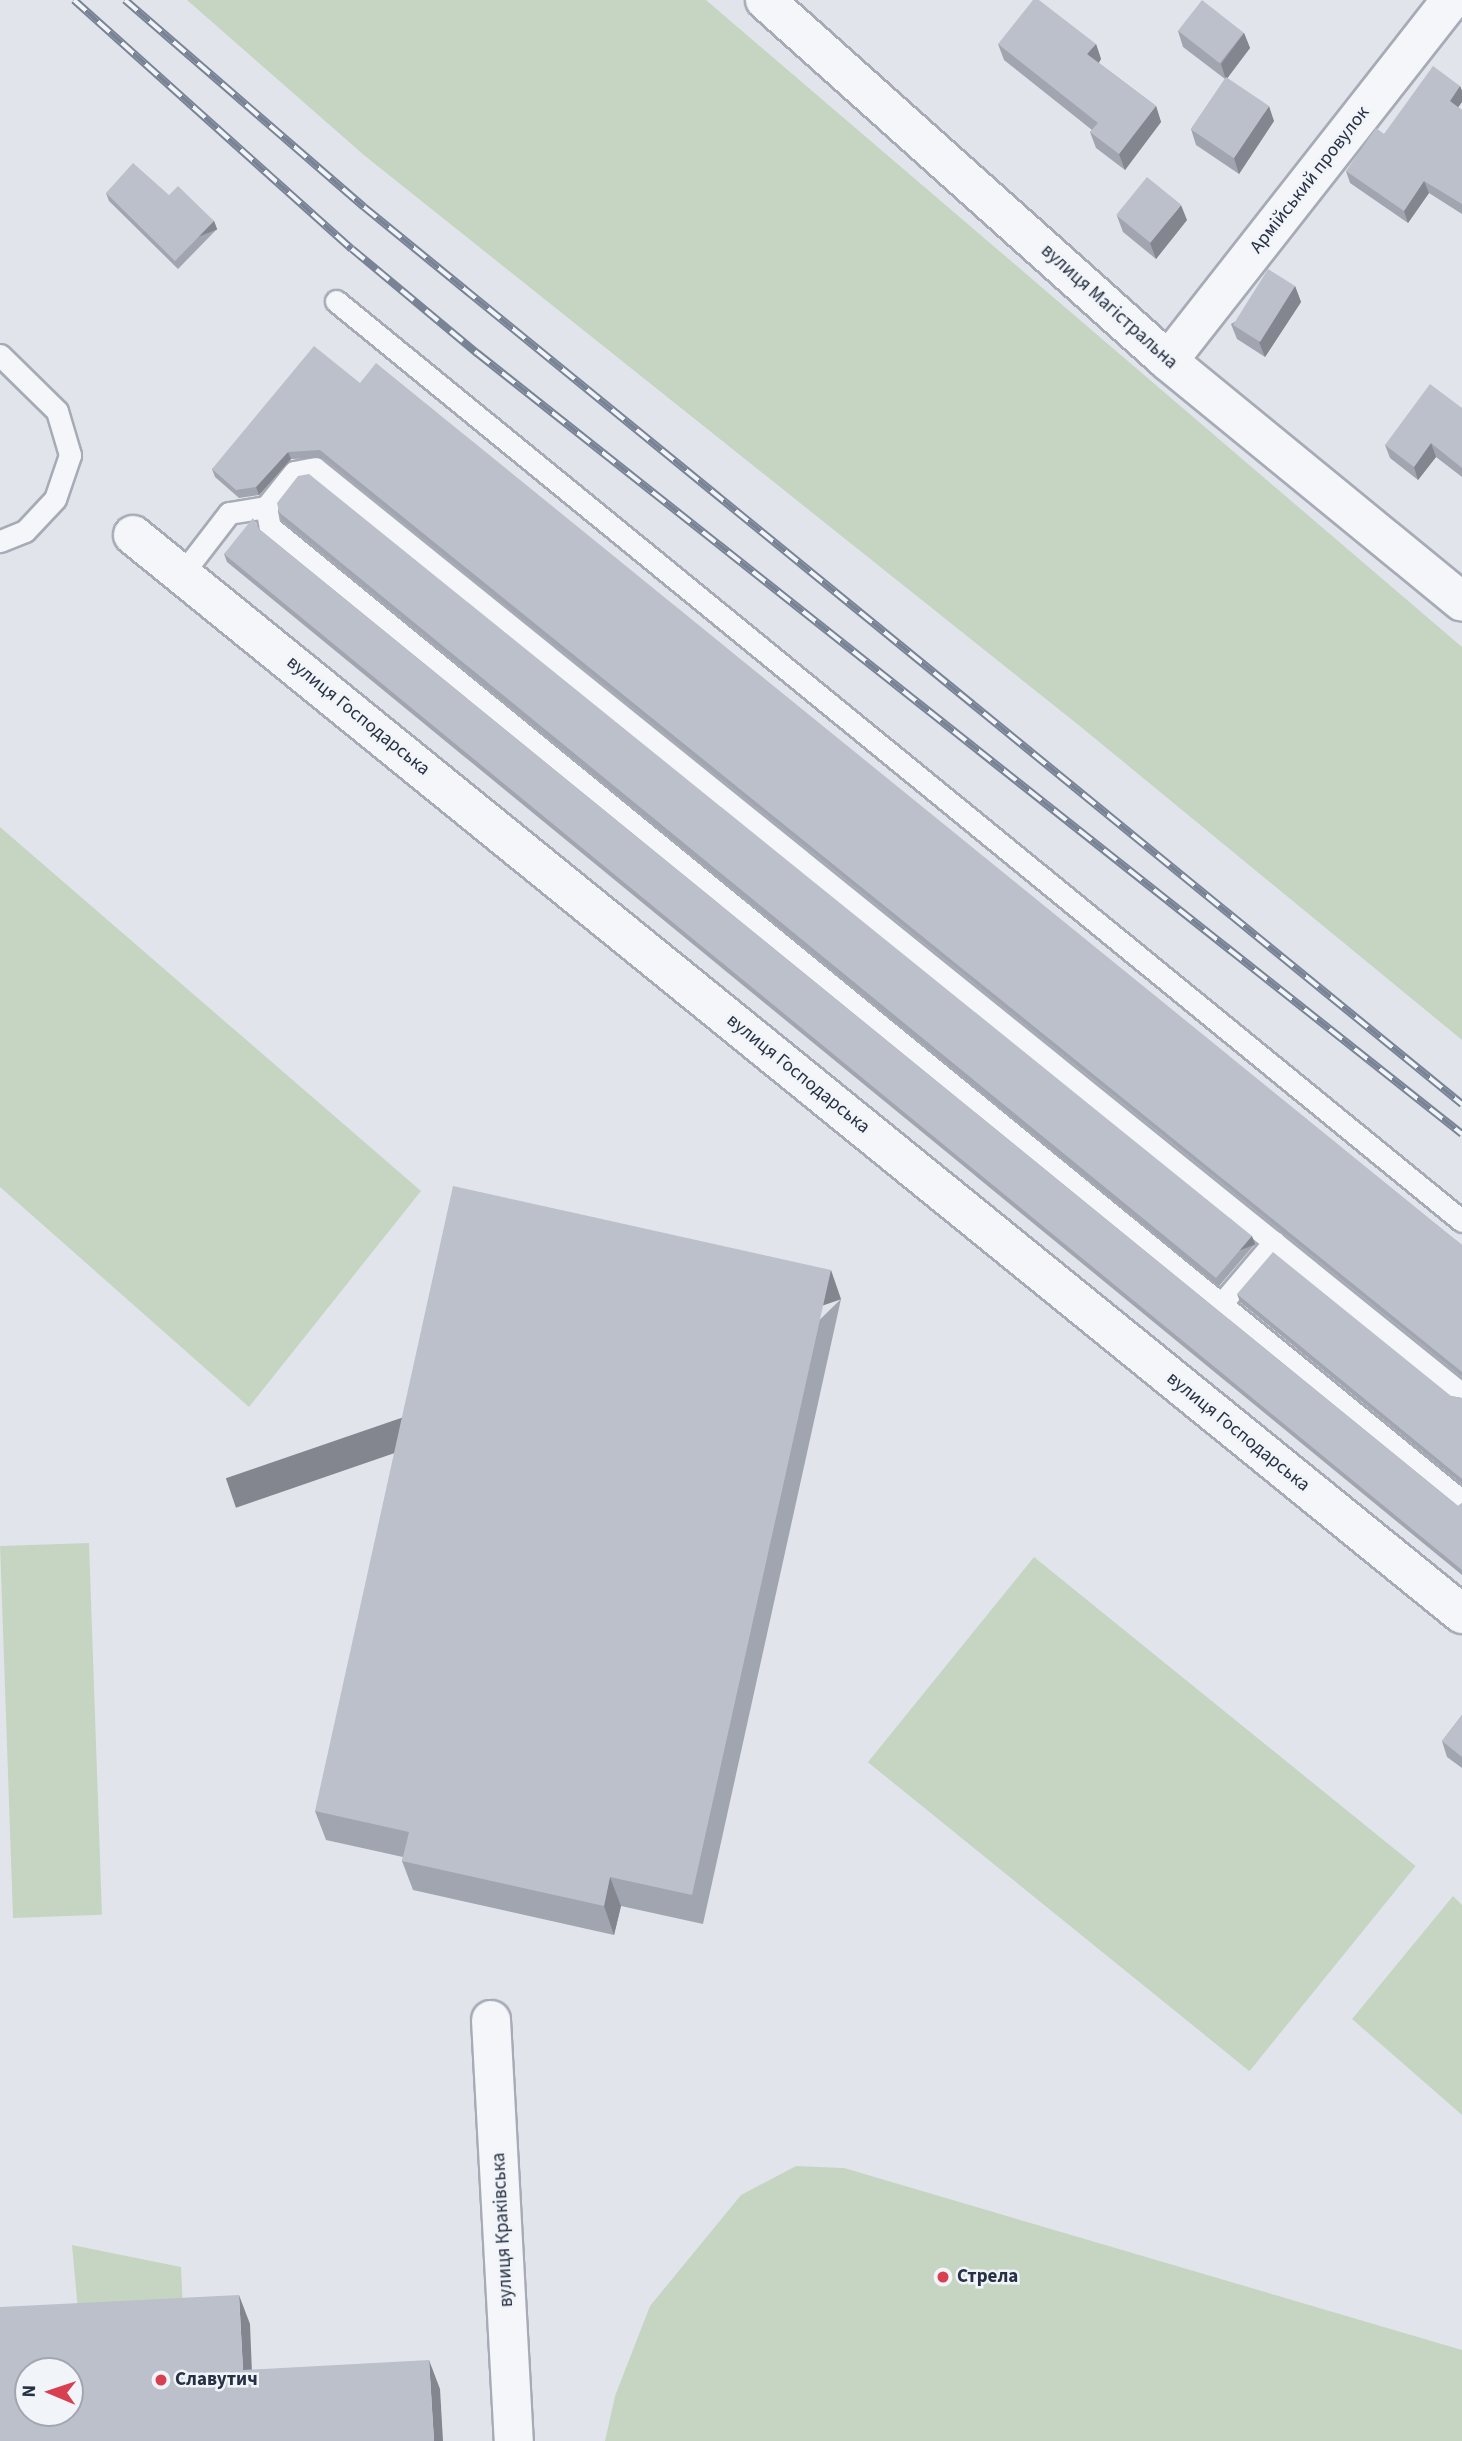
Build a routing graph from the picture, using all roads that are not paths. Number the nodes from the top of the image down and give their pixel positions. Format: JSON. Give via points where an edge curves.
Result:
{"nodes":[{"id":1,"x":765,"y":0,"type":"edge"},
{"id":2,"x":1451,"y":0,"type":"edge"},
{"id":3,"x":336,"y":301,"type":"dead end"},
{"id":4,"x":0,"y":355,"type":"edge"},
{"id":5,"x":1168,"y":360,"type":"junction"},
{"id":6,"x":266,"y":507,"type":"junction"},
{"id":7,"x":133,"y":535,"type":"dead end"},
{"id":8,"x":0,"y":541,"type":"edge"},
{"id":9,"x":182,"y":574,"type":"junction"},
{"id":10,"x":1462,"y":603,"type":"edge"},
{"id":11,"x":1462,"y":1221,"type":"edge"},
{"id":12,"x":1274,"y":1242,"type":"junction"},
{"id":13,"x":1221,"y":1304,"type":"junction"},
{"id":14,"x":1462,"y":1394,"type":"edge"},
{"id":15,"x":1462,"y":1501,"type":"edge"},
{"id":16,"x":1462,"y":1614,"type":"edge"},
{"id":17,"x":491,"y":2020,"type":"dead end"},
{"id":18,"x":514,"y":2441,"type":"edge"}],
"edges":[{"from":1,"to":5,"type":"street","name":"вулиця Магістральна"},
{"from":2,"to":5,"type":"street","name":"Армійський провулок"},
{"from":3,"to":11,"type":"lane"},
{"from":4,"to":8,"type":"lane","via":[[58,411],[70,455],[55,499],[25,531]]},
{"from":5,"to":10,"type":"street","name":"вулиця Магістральна"},
{"from":6,"to":9,"type":"lane","via":[[229,513]]},
{"from":6,"to":12,"type":"lane","via":[[294,472],[315,468]]},
{"from":6,"to":13,"type":"lane","via":[[270,527]]},
{"from":7,"to":9,"type":"street","name":"вулиця Господарська"},
{"from":9,"to":16,"type":"street","name":"вулиця Господарська"},
{"from":12,"to":13,"type":"lane"},
{"from":12,"to":14,"type":"lane"},
{"from":13,"to":15,"type":"lane"},
{"from":17,"to":18,"type":"street","name":"вулиця Краківська"}]}
